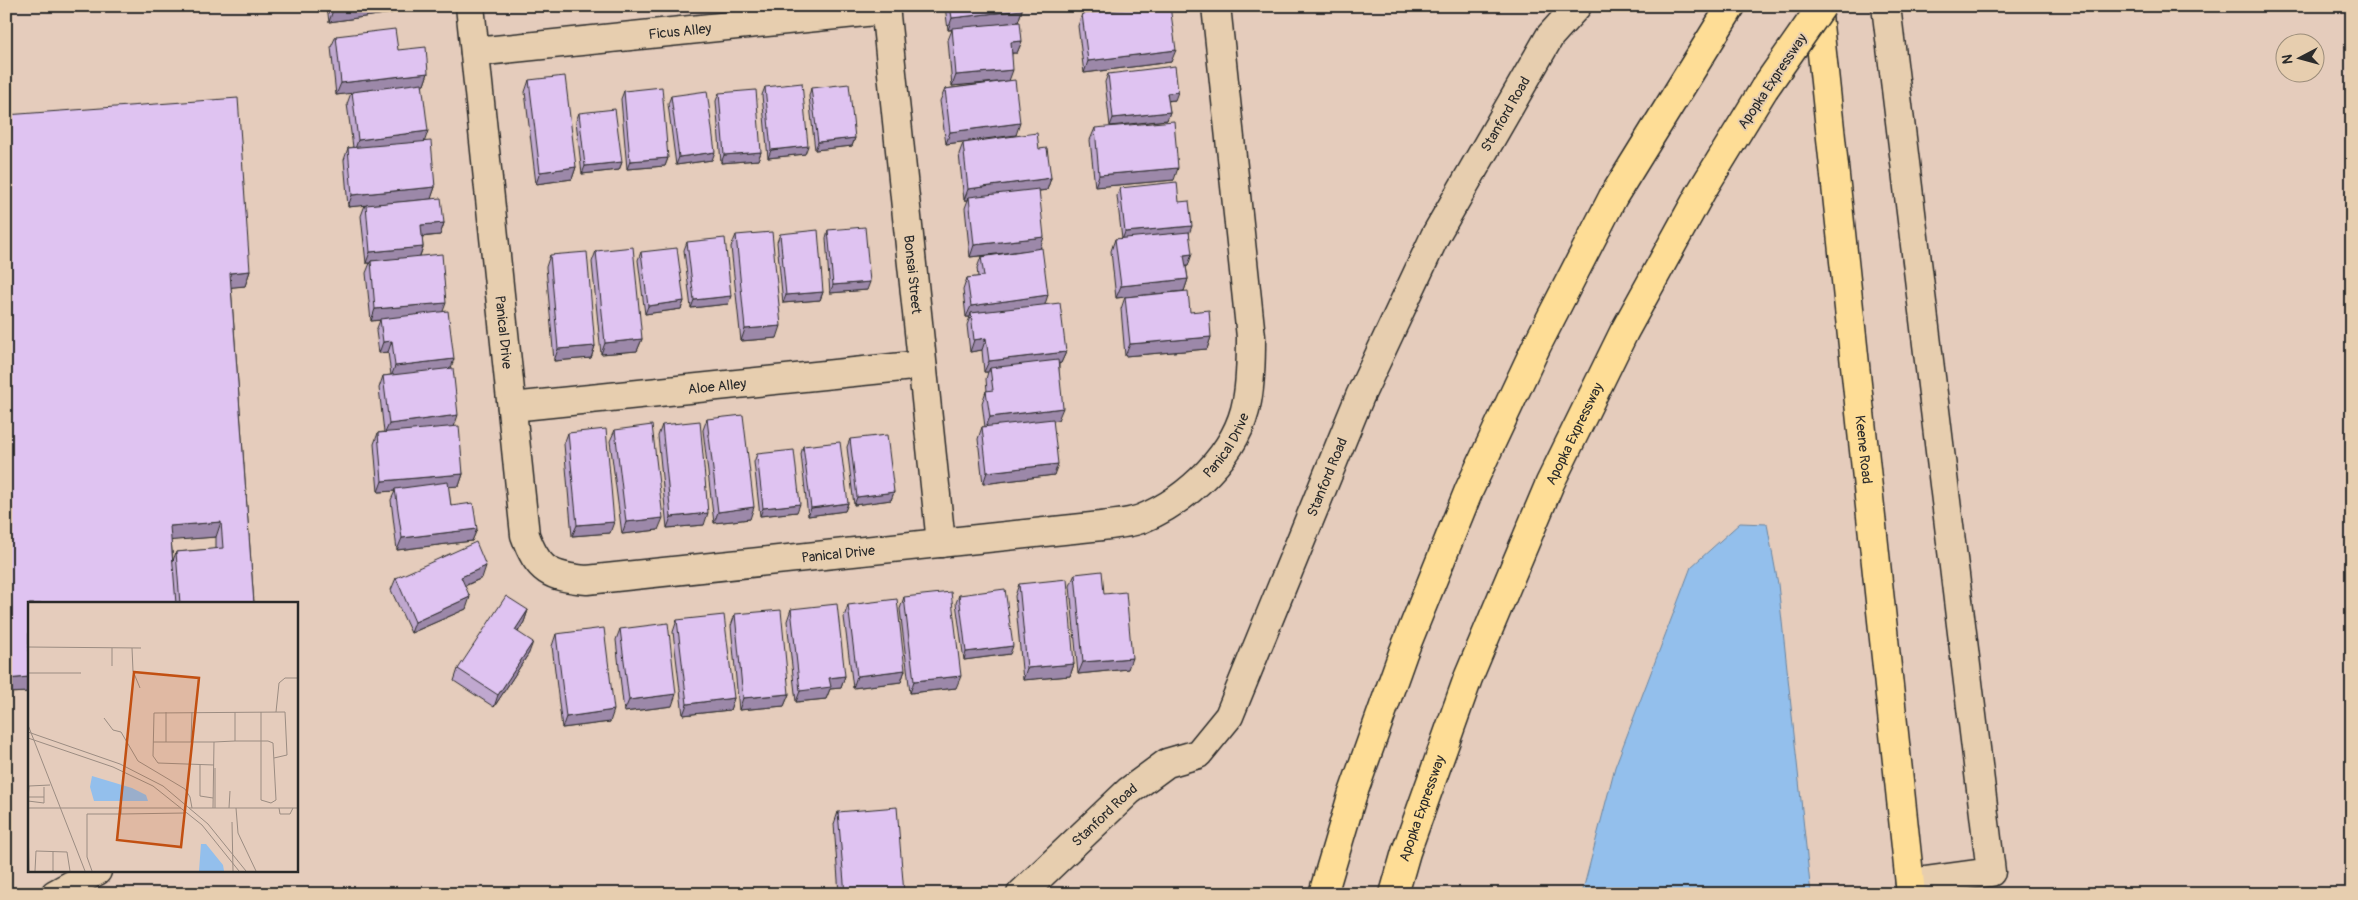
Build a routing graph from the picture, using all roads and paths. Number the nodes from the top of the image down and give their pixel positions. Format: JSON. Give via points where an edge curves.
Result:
{"nodes":[{"id":1,"x":470,"y":6,"type":"edge"},
{"id":2,"x":1216,"y":6,"type":"edge"},
{"id":3,"x":1577,"y":6,"type":"edge"},
{"id":4,"x":1817,"y":6,"type":"edge"},
{"id":5,"x":1822,"y":6,"type":"edge"},
{"id":6,"x":1886,"y":6,"type":"edge"},
{"id":7,"x":885,"y":8,"type":"edge"},
{"id":8,"x":1725,"y":15,"type":"edge"},
{"id":9,"x":475,"y":52,"type":"junction"},
{"id":10,"x":922,"y":365,"type":"junction"},
{"id":11,"x":512,"y":407,"type":"junction"},
{"id":12,"x":941,"y":543,"type":"junction"},
{"id":13,"x":95,"y":872,"type":"edge"},
{"id":14,"x":1992,"y":883,"type":"edge"},
{"id":15,"x":1910,"y":889,"type":"edge"},
{"id":16,"x":55,"y":894,"type":"edge"},
{"id":17,"x":1021,"y":894,"type":"edge"},
{"id":18,"x":1323,"y":894,"type":"edge"},
{"id":19,"x":1394,"y":894,"type":"edge"}],
"edges":[{"from":1,"to":9,"type":"street","name":"Panical Drive"},
{"from":2,"to":12,"type":"street","name":"Panical Drive","via":[[1251,337],[1252,367],[1247,404],[1231,443],[1207,476],[1180,497],[1140,519]]},
{"from":3,"to":17,"type":"street","name":"Stanford Road","via":[[1550,36],[1435,236],[1360,396],[1229,716],[1198,754],[1167,763],[1129,790]]},
{"from":4,"to":15,"type":"main road","name":"Keene Road"},
{"from":5,"to":19,"type":"main road","name":"Apopka Expressway","bridge":true,"via":[[1764,89],[1701,192],[1633,316],[1550,483],[1468,678]]},
{"from":6,"to":14,"type":"street"},
{"from":7,"to":9,"type":"street","name":"Ficus Alley"},
{"from":7,"to":10,"type":"street","name":"Bonsai Street"},
{"from":8,"to":18,"type":"main road","via":[[1613,198],[1537,345],[1469,490],[1403,653],[1352,796]]},
{"from":9,"to":11,"type":"street","name":"Panical Drive"},
{"from":10,"to":11,"type":"street","name":"Aloe Alley"},
{"from":10,"to":12,"type":"street","name":"Bonsai Street"},
{"from":11,"to":12,"type":"street","name":"Panical Drive","via":[[525,535],[542,567],[562,578],[588,580]]},
{"from":13,"to":16,"type":"street"},
{"from":14,"to":15,"type":"street"}]}
